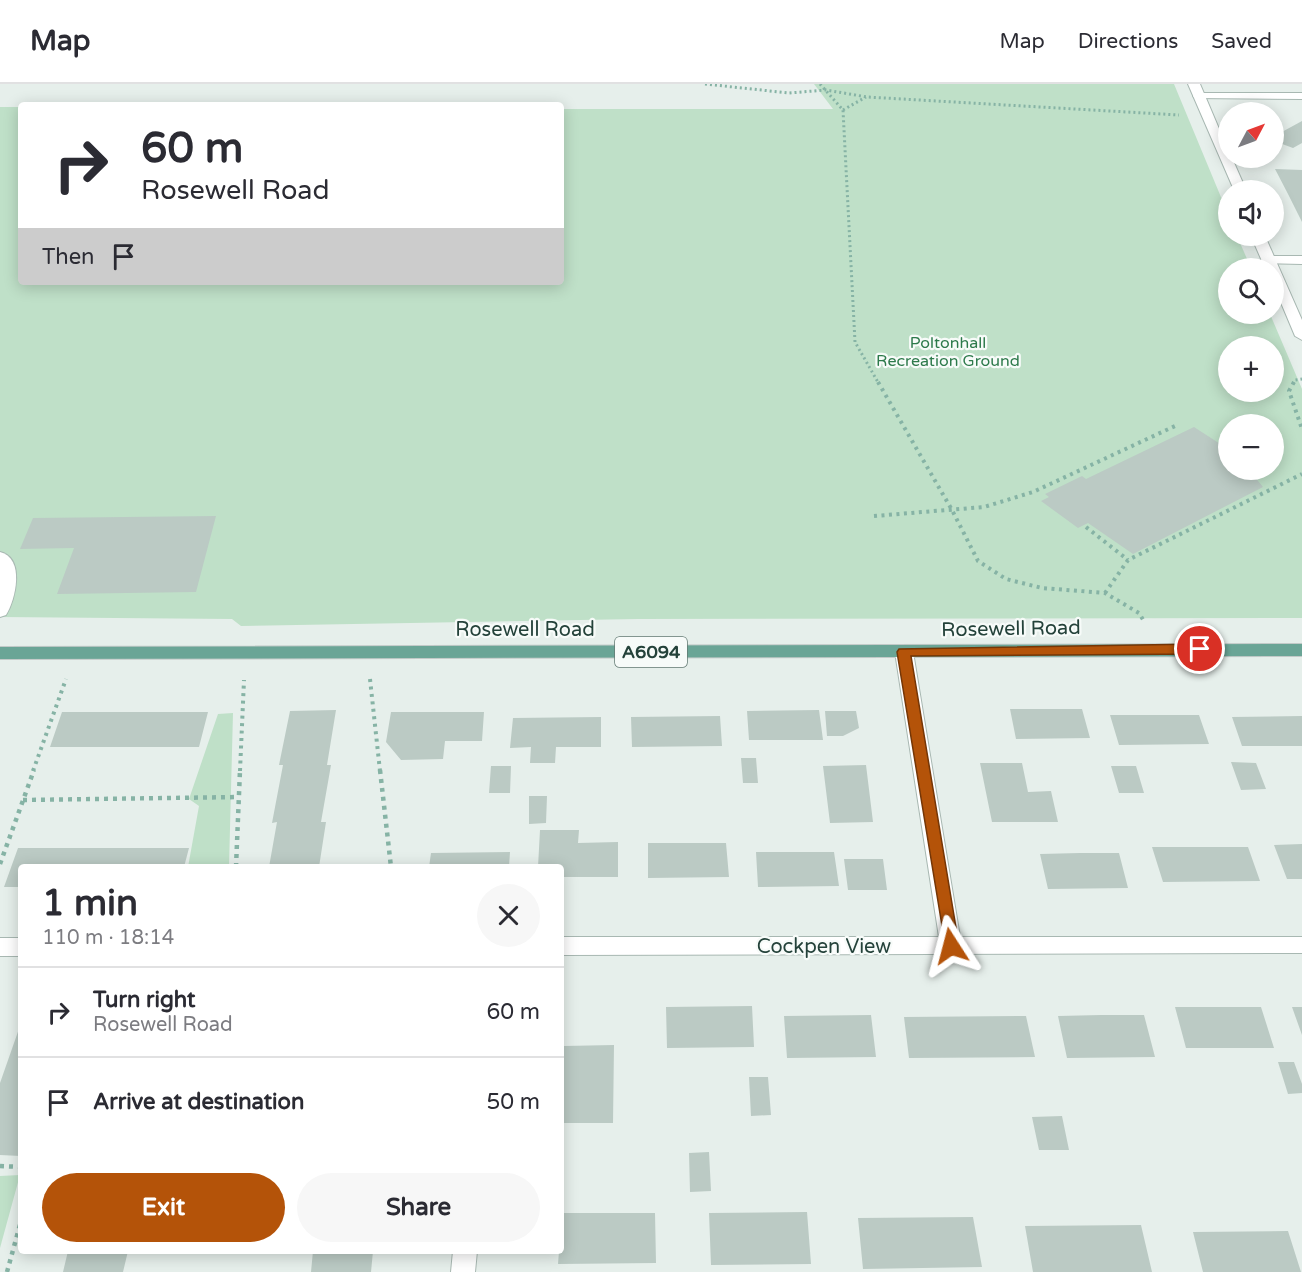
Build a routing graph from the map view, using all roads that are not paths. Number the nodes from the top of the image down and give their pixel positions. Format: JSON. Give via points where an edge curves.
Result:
{"nodes":[{"id":1,"x":1194,"y":84,"type":"edge"},
{"id":2,"x":1199,"y":96,"type":"junction"},
{"id":3,"x":1302,"y":96,"type":"edge"},
{"id":4,"x":1236,"y":180,"type":"edge"},
{"id":5,"x":1302,"y":260,"type":"edge"},
{"id":6,"x":1284,"y":264,"type":"edge"},
{"id":7,"x":1284,"y":296,"type":"edge"},
{"id":8,"x":1302,"y":336,"type":"edge"},
{"id":9,"x":0,"y":557,"type":"edge"},
{"id":10,"x":0,"y":611,"type":"edge"},
{"id":11,"x":1302,"y":650,"type":"edge"},
{"id":12,"x":904,"y":652,"type":"junction"},
{"id":13,"x":0,"y":653,"type":"edge"},
{"id":14,"x":1302,"y":945,"type":"edge"},
{"id":15,"x":564,"y":946,"type":"edge"},
{"id":16,"x":951,"y":946,"type":"junction"},
{"id":17,"x":0,"y":947,"type":"edge"},
{"id":18,"x":18,"y":947,"type":"edge"},
{"id":19,"x":465,"y":1254,"type":"edge"},
{"id":20,"x":463,"y":1272,"type":"edge"}],
"edges":[{"from":1,"to":2,"type":"street"},
{"from":2,"to":3,"type":"street"},
{"from":2,"to":4,"type":"street"},
{"from":5,"to":6,"type":"street"},
{"from":7,"to":8,"type":"street"},
{"from":9,"to":10,"type":"street","via":[[9,584]]},
{"from":11,"to":12,"type":"main road","name":"Rosewell Road","number":"A6094"},
{"from":12,"to":13,"type":"main road","name":"Rosewell Road","number":"A6094"},
{"from":12,"to":16,"type":"street"},
{"from":14,"to":16,"type":"street","name":"Cockpen View"},
{"from":15,"to":16,"type":"street","name":"Cockpen View"},
{"from":17,"to":18,"type":"street"},
{"from":19,"to":20,"type":"street"}]}
